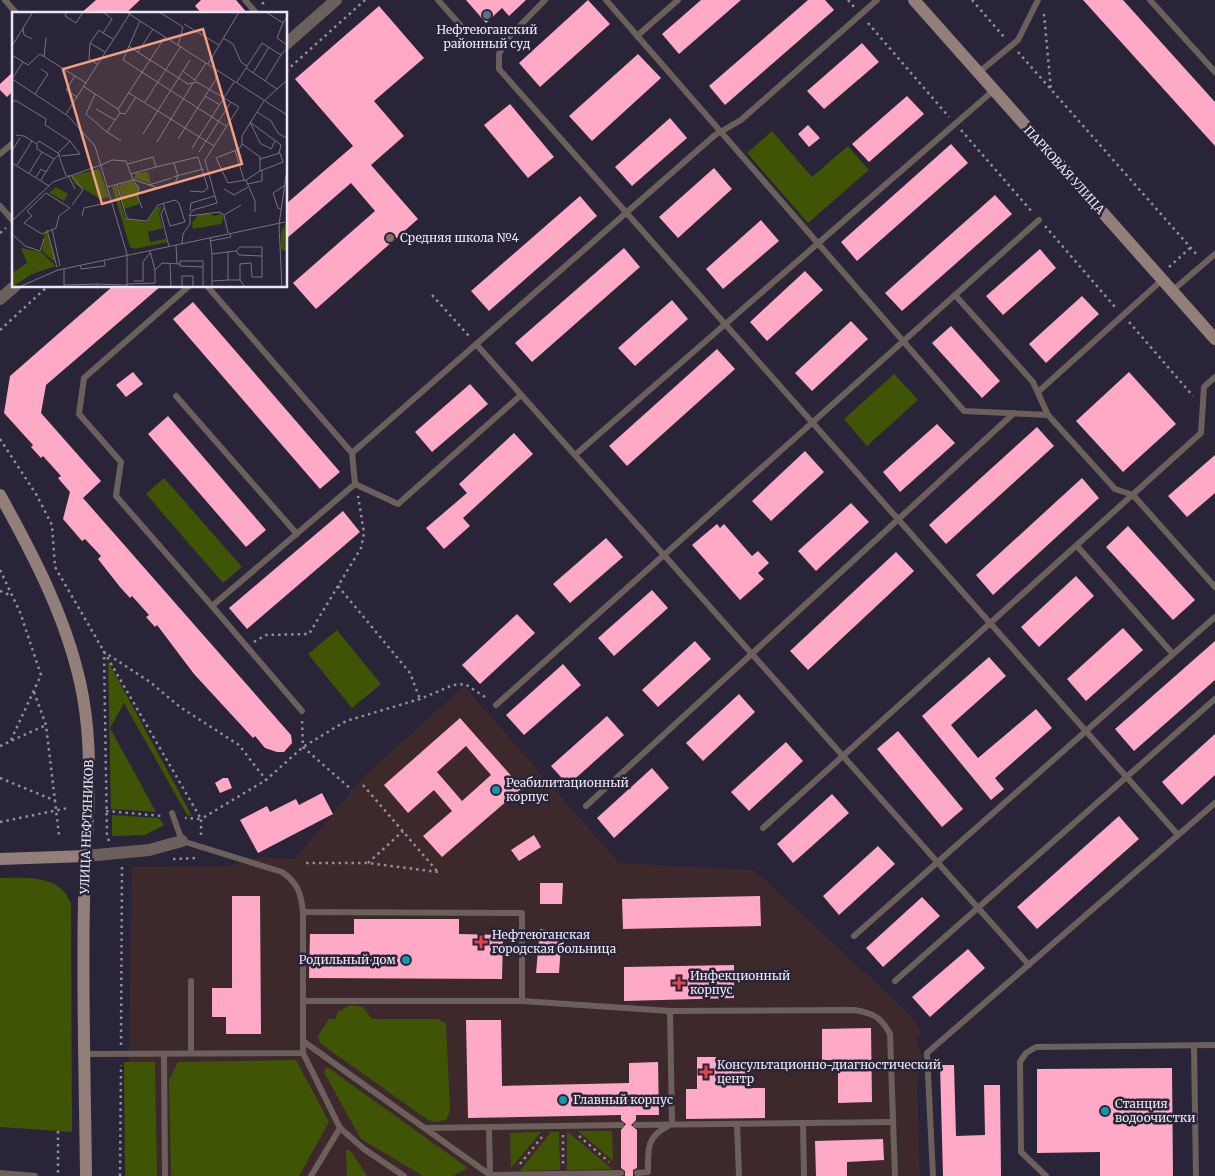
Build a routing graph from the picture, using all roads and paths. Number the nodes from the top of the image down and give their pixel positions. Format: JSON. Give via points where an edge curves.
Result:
{"nodes":[{"id":1,"x":5,"y":0,"type":"edge"},
{"id":2,"x":245,"y":0,"type":"edge"},
{"id":3,"x":336,"y":0,"type":"edge"},
{"id":4,"x":365,"y":0,"type":"edge"},
{"id":5,"x":438,"y":0,"type":"edge"},
{"id":6,"x":544,"y":0,"type":"edge"},
{"id":7,"x":606,"y":0,"type":"edge"},
{"id":8,"x":678,"y":0,"type":"edge"},
{"id":9,"x":877,"y":0,"type":"edge"},
{"id":10,"x":914,"y":0,"type":"edge"},
{"id":11,"x":972,"y":0,"type":"edge"},
{"id":12,"x":1038,"y":0,"type":"edge"},
{"id":13,"x":1150,"y":0,"type":"edge"},
{"id":14,"x":1043,"y":9,"type":"dead end"},
{"id":15,"x":15,"y":12,"type":"edge"},
{"id":16,"x":255,"y":12,"type":"edge"},
{"id":17,"x":461,"y":26,"type":"dead end"},
{"id":18,"x":637,"y":36,"type":"junction"},
{"id":19,"x":288,"y":42,"type":"edge"},
{"id":20,"x":1011,"y":45,"type":"junction"},
{"id":21,"x":288,"y":69,"type":"edge"},
{"id":22,"x":1215,"y":72,"type":"edge"},
{"id":23,"x":978,"y":73,"type":"junction"},
{"id":24,"x":994,"y":90,"type":"junction"},
{"id":25,"x":1051,"y":90,"type":"junction"},
{"id":26,"x":720,"y":132,"type":"junction"},
{"id":27,"x":12,"y":144,"type":"edge"},
{"id":28,"x":0,"y":154,"type":"edge"},
{"id":29,"x":0,"y":206,"type":"edge"},
{"id":30,"x":627,"y":213,"type":"junction"},
{"id":31,"x":12,"y":220,"type":"edge"},
{"id":32,"x":1040,"y":220,"type":"dead end"},
{"id":33,"x":817,"y":243,"type":"junction"},
{"id":34,"x":1215,"y":254,"type":"edge"},
{"id":35,"x":1204,"y":264,"type":"junction"},
{"id":36,"x":1162,"y":280,"type":"junction"},
{"id":37,"x":13,"y":288,"type":"edge"},
{"id":38,"x":46,"y":288,"type":"edge"},
{"id":39,"x":187,"y":288,"type":"edge"},
{"id":40,"x":209,"y":288,"type":"edge"},
{"id":41,"x":1172,"y":291,"type":"junction"},
{"id":42,"x":432,"y":294,"type":"dead end"},
{"id":43,"x":955,"y":295,"type":"junction"},
{"id":44,"x":0,"y":300,"type":"edge"},
{"id":45,"x":725,"y":323,"type":"junction"},
{"id":46,"x":0,"y":330,"type":"edge"},
{"id":47,"x":1215,"y":339,"type":"edge"},
{"id":48,"x":903,"y":341,"type":"junction"},
{"id":49,"x":476,"y":344,"type":"junction"},
{"id":50,"x":1215,"y":377,"type":"edge"},
{"id":51,"x":1038,"y":392,"type":"junction"},
{"id":52,"x":521,"y":395,"type":"junction"},
{"id":53,"x":176,"y":396,"type":"dead end"},
{"id":54,"x":1014,"y":413,"type":"junction"},
{"id":55,"x":1048,"y":415,"type":"junction"},
{"id":56,"x":812,"y":422,"type":"junction"},
{"id":57,"x":0,"y":439,"type":"edge"},
{"id":58,"x":352,"y":453,"type":"junction"},
{"id":59,"x":575,"y":455,"type":"junction"},
{"id":60,"x":355,"y":484,"type":"junction"},
{"id":61,"x":0,"y":495,"type":"edge"},
{"id":62,"x":1133,"y":495,"type":"junction"},
{"id":63,"x":899,"y":520,"type":"junction"},
{"id":64,"x":297,"y":534,"type":"junction"},
{"id":65,"x":1077,"y":546,"type":"junction"},
{"id":66,"x":664,"y":555,"type":"junction"},
{"id":67,"x":0,"y":570,"type":"edge"},
{"id":68,"x":338,"y":586,"type":"junction"},
{"id":69,"x":1215,"y":587,"type":"edge"},
{"id":70,"x":0,"y":591,"type":"edge"},
{"id":71,"x":12,"y":596,"type":"junction"},
{"id":72,"x":212,"y":606,"type":"junction"},
{"id":73,"x":1215,"y":617,"type":"edge"},
{"id":74,"x":991,"y":624,"type":"junction"},
{"id":75,"x":247,"y":646,"type":"junction"},
{"id":76,"x":104,"y":652,"type":"junction"},
{"id":77,"x":752,"y":654,"type":"junction"},
{"id":78,"x":1173,"y":654,"type":"junction"},
{"id":79,"x":33,"y":692,"type":"junction"},
{"id":80,"x":420,"y":699,"type":"junction"},
{"id":81,"x":1215,"y":699,"type":"edge"},
{"id":82,"x":496,"y":705,"type":"joint"},
{"id":83,"x":302,"y":710,"type":"joint"},
{"id":84,"x":46,"y":725,"type":"junction"},
{"id":85,"x":1086,"y":732,"type":"junction"},
{"id":86,"x":11,"y":740,"type":"junction"},
{"id":87,"x":0,"y":746,"type":"edge"},
{"id":88,"x":303,"y":747,"type":"junction"},
{"id":89,"x":843,"y":756,"type":"junction"},
{"id":90,"x":1126,"y":777,"type":"junction"},
{"id":91,"x":0,"y":778,"type":"edge"},
{"id":92,"x":266,"y":780,"type":"junction"},
{"id":93,"x":363,"y":785,"type":"dead end"},
{"id":94,"x":352,"y":790,"type":"dead end"},
{"id":95,"x":56,"y":801,"type":"junction"},
{"id":96,"x":1215,"y":803,"type":"edge"},
{"id":97,"x":586,"y":806,"type":"dead end"},
{"id":98,"x":68,"y":808,"type":"dead end"},
{"id":99,"x":57,"y":810,"type":"junction"},
{"id":100,"x":106,"y":811,"type":"junction"},
{"id":101,"x":172,"y":815,"type":"junction"},
{"id":102,"x":201,"y":819,"type":"junction"},
{"id":103,"x":0,"y":822,"type":"edge"},
{"id":104,"x":763,"y":828,"type":"dead end"},
{"id":105,"x":403,"y":831,"type":"junction"},
{"id":106,"x":59,"y":835,"type":"dead end"},
{"id":107,"x":1178,"y":835,"type":"junction"},
{"id":108,"x":182,"y":841,"type":"junction"},
{"id":109,"x":200,"y":847,"type":"junction"},
{"id":110,"x":86,"y":856,"type":"junction"},
{"id":111,"x":120,"y":858,"type":"junction"},
{"id":112,"x":0,"y":859,"type":"edge"},
{"id":113,"x":170,"y":859,"type":"dead end"},
{"id":114,"x":938,"y":862,"type":"junction"},
{"id":115,"x":306,"y":863,"type":"dead end"},
{"id":116,"x":368,"y":863,"type":"junction"},
{"id":117,"x":120,"y":868,"type":"junction"},
{"id":118,"x":978,"y":908,"type":"junction"},
{"id":119,"x":304,"y":912,"type":"junction"},
{"id":120,"x":854,"y":936,"type":"dead end"},
{"id":121,"x":1030,"y":965,"type":"junction"},
{"id":122,"x":191,"y":981,"type":"dead end"},
{"id":123,"x":895,"y":981,"type":"dead end"},
{"id":124,"x":522,"y":1000,"type":"junction"},
{"id":125,"x":303,"y":1001,"type":"junction"},
{"id":126,"x":670,"y":1011,"type":"junction"},
{"id":127,"x":303,"y":1041,"type":"junction"},
{"id":128,"x":1215,"y":1045,"type":"edge"},
{"id":129,"x":1194,"y":1046,"type":"junction"},
{"id":130,"x":191,"y":1053,"type":"junction"},
{"id":131,"x":303,"y":1053,"type":"junction"},
{"id":132,"x":85,"y":1054,"type":"junction"},
{"id":133,"x":121,"y":1054,"type":"junction"},
{"id":134,"x":164,"y":1054,"type":"junction"},
{"id":135,"x":893,"y":1122,"type":"junction"},
{"id":136,"x":803,"y":1123,"type":"junction"},
{"id":137,"x":672,"y":1124,"type":"junction"},
{"id":138,"x":738,"y":1124,"type":"junction"},
{"id":139,"x":621,"y":1125,"type":"dead end"},
{"id":140,"x":636,"y":1125,"type":"dead end"},
{"id":141,"x":551,"y":1126,"type":"junction"},
{"id":142,"x":565,"y":1126,"type":"junction"},
{"id":143,"x":489,"y":1127,"type":"junction"},
{"id":144,"x":340,"y":1128,"type":"junction"},
{"id":145,"x":425,"y":1128,"type":"junction"},
{"id":146,"x":58,"y":1131,"type":"dead end"},
{"id":147,"x":621,"y":1173,"type":"joint"},
{"id":148,"x":637,"y":1173,"type":"dead end"},
{"id":149,"x":0,"y":1174,"type":"edge"},
{"id":150,"x":512,"y":1174,"type":"junction"},
{"id":151,"x":564,"y":1174,"type":"junction"},
{"id":152,"x":490,"y":1175,"type":"edge"},
{"id":153,"x":35,"y":1176,"type":"edge"},
{"id":154,"x":58,"y":1176,"type":"edge"},
{"id":155,"x":86,"y":1176,"type":"edge"},
{"id":156,"x":120,"y":1176,"type":"edge"},
{"id":157,"x":165,"y":1176,"type":"edge"},
{"id":158,"x":311,"y":1176,"type":"edge"},
{"id":159,"x":404,"y":1176,"type":"edge"},
{"id":160,"x":739,"y":1176,"type":"edge"},
{"id":161,"x":804,"y":1176,"type":"edge"},
{"id":162,"x":896,"y":1176,"type":"edge"},
{"id":163,"x":933,"y":1176,"type":"edge"},
{"id":164,"x":1046,"y":1176,"type":"edge"},
{"id":165,"x":1196,"y":1176,"type":"edge"}],
"edges":[{"from":1,"to":15,"type":"lane"},
{"from":2,"to":16,"type":"lane"},
{"from":3,"to":19,"type":"street"},
{"from":4,"to":21,"type":"path"},
{"from":5,"to":17,"type":"lane"},
{"from":6,"to":30,"type":"lane","via":[[506,39],[498,54],[499,69]]},
{"from":7,"to":18,"type":"lane"},
{"from":8,"to":18,"type":"lane"},
{"from":9,"to":26,"type":"lane","via":[[741,120]]},
{"from":10,"to":23,"type":"main road","name":"ПАРКОВАЯ УЛИЦА"},
{"from":11,"to":20,"type":"path"},
{"from":12,"to":20,"type":"lane","via":[[1026,28]]},
{"from":13,"to":22,"type":"lane"},
{"from":14,"to":25,"type":"path"},
{"from":18,"to":26,"type":"lane"},
{"from":20,"to":23,"type":"lane"},
{"from":20,"to":25,"type":"path"},
{"from":23,"to":24,"type":"main road","name":"ПАРКОВАЯ УЛИЦА"},
{"from":24,"to":33,"type":"lane"},
{"from":24,"to":36,"type":"main road","name":"ПАРКОВАЯ УЛИЦА"},
{"from":25,"to":35,"type":"path"},
{"from":26,"to":30,"type":"lane"},
{"from":26,"to":33,"type":"lane"},
{"from":27,"to":28,"type":"lane"},
{"from":29,"to":31,"type":"lane"},
{"from":30,"to":45,"type":"lane"},
{"from":30,"to":49,"type":"lane"},
{"from":32,"to":43,"type":"lane"},
{"from":33,"to":45,"type":"lane"},
{"from":33,"to":48,"type":"lane"},
{"from":34,"to":35,"type":"lane"},
{"from":35,"to":41,"type":"lane"},
{"from":36,"to":41,"type":"main road","name":"ПАРКОВАЯ УЛИЦА"},
{"from":36,"to":51,"type":"lane"},
{"from":37,"to":44,"type":"street"},
{"from":38,"to":46,"type":"path"},
{"from":39,"to":72,"type":"lane","via":[[84,378],[79,414],[121,462],[116,496]]},
{"from":40,"to":58,"type":"lane"},
{"from":41,"to":47,"type":"main road","name":"ПАРКОВАЯ УЛИЦА"},
{"from":42,"to":49,"type":"path"},
{"from":43,"to":48,"type":"lane"},
{"from":43,"to":51,"type":"lane","via":[[1033,382]]},
{"from":45,"to":56,"type":"lane"},
{"from":45,"to":59,"type":"lane"},
{"from":48,"to":54,"type":"lane","via":[[964,410]]},
{"from":48,"to":56,"type":"lane"},
{"from":49,"to":52,"type":"lane"},
{"from":49,"to":58,"type":"lane"},
{"from":50,"to":62,"type":"lane","via":[[1204,387],[1201,433]]},
{"from":51,"to":55,"type":"lane"},
{"from":52,"to":59,"type":"lane"},
{"from":52,"to":60,"type":"lane","via":[[398,504]]},
{"from":53,"to":64,"type":"lane"},
{"from":54,"to":55,"type":"lane"},
{"from":54,"to":63,"type":"lane"},
{"from":55,"to":62,"type":"lane","via":[[1115,489]]},
{"from":56,"to":63,"type":"lane"},
{"from":56,"to":66,"type":"lane"},
{"from":57,"to":76,"type":"path","via":[[52,525],[54,567]]},
{"from":58,"to":60,"type":"lane"},
{"from":59,"to":66,"type":"lane"},
{"from":60,"to":64,"type":"lane"},
{"from":60,"to":68,"type":"path","via":[[364,533],[361,548]]},
{"from":61,"to":110,"type":"main road","name":"УЛИЦА НЕФТЯНИКОВ","via":[[18,516],[75,665],[83,696],[90,779]]},
{"from":62,"to":65,"type":"lane"},
{"from":62,"to":69,"type":"lane"},
{"from":63,"to":74,"type":"lane"},
{"from":63,"to":77,"type":"lane"},
{"from":64,"to":72,"type":"lane"},
{"from":65,"to":74,"type":"lane"},
{"from":65,"to":78,"type":"lane"},
{"from":66,"to":77,"type":"lane"},
{"from":66,"to":82,"type":"lane"},
{"from":67,"to":71,"type":"path"},
{"from":68,"to":75,"type":"path","via":[[309,634],[266,635]]},
{"from":68,"to":80,"type":"path","via":[[410,673]]},
{"from":70,"to":71,"type":"path"},
{"from":71,"to":79,"type":"path","via":[[41,675]]},
{"from":72,"to":75,"type":"lane"},
{"from":73,"to":78,"type":"lane"},
{"from":74,"to":85,"type":"lane"},
{"from":74,"to":89,"type":"lane"},
{"from":75,"to":83,"type":"lane"},
{"from":76,"to":92,"type":"path","via":[[150,682],[180,707],[240,745]]},
{"from":76,"to":100,"type":"path"},
{"from":76,"to":102,"type":"path"},
{"from":77,"to":89,"type":"lane"},
{"from":77,"to":97,"type":"lane"},
{"from":78,"to":85,"type":"lane"},
{"from":79,"to":84,"type":"path"},
{"from":79,"to":86,"type":"path"},
{"from":80,"to":82,"type":"path","via":[[453,685],[465,684]]},
{"from":80,"to":88,"type":"path","via":[[346,721]]},
{"from":81,"to":90,"type":"lane"},
{"from":83,"to":88,"type":"path"},
{"from":84,"to":86,"type":"path"},
{"from":84,"to":95,"type":"path"},
{"from":85,"to":90,"type":"lane"},
{"from":85,"to":114,"type":"lane"},
{"from":86,"to":87,"type":"path"},
{"from":88,"to":92,"type":"path"},
{"from":88,"to":94,"type":"path"},
{"from":89,"to":104,"type":"lane"},
{"from":89,"to":114,"type":"lane"},
{"from":90,"to":107,"type":"lane"},
{"from":90,"to":118,"type":"lane"},
{"from":91,"to":95,"type":"path"},
{"from":92,"to":102,"type":"path"},
{"from":93,"to":105,"type":"path"},
{"from":95,"to":99,"type":"path"},
{"from":96,"to":107,"type":"lane"},
{"from":98,"to":99,"type":"path"},
{"from":99,"to":103,"type":"path"},
{"from":99,"to":106,"type":"path"},
{"from":100,"to":101,"type":"path"},
{"from":100,"to":111,"type":"path","via":[[107,836]]},
{"from":101,"to":102,"type":"path"},
{"from":101,"to":108,"type":"lane"},
{"from":102,"to":109,"type":"path"},
{"from":105,"to":116,"type":"path"},
{"from":105,"to":116,"type":"path","via":[[438,872]]},
{"from":107,"to":121,"type":"lane"},
{"from":108,"to":109,"type":"lane"},
{"from":108,"to":111,"type":"street"},
{"from":109,"to":113,"type":"path","via":[[200,858]]},
{"from":109,"to":119,"type":"lane","via":[[282,872],[294,880],[301,893]]},
{"from":110,"to":111,"type":"street"},
{"from":110,"to":112,"type":"main road"},
{"from":110,"to":132,"type":"main road","name":"УЛИЦА НЕФТЯНИКОВ"},
{"from":111,"to":117,"type":"path"},
{"from":111,"to":117,"type":"path"},
{"from":114,"to":118,"type":"lane"},
{"from":114,"to":120,"type":"lane"},
{"from":115,"to":116,"type":"path"},
{"from":117,"to":133,"type":"path"},
{"from":118,"to":121,"type":"lane"},
{"from":118,"to":123,"type":"lane"},
{"from":119,"to":124,"type":"lane","via":[[522,913]]},
{"from":119,"to":125,"type":"lane"},
{"from":121,"to":163,"type":"lane","via":[[927,1053]]},
{"from":122,"to":130,"type":"lane"},
{"from":124,"to":125,"type":"lane"},
{"from":124,"to":126,"type":"lane"},
{"from":125,"to":127,"type":"lane"},
{"from":126,"to":135,"type":"lane","via":[[854,1010],[871,1013],[883,1021],[890,1034]]},
{"from":126,"to":137,"type":"lane"},
{"from":127,"to":131,"type":"lane"},
{"from":127,"to":145,"type":"lane"},
{"from":128,"to":129,"type":"lane"},
{"from":129,"to":164,"type":"lane","via":[[1036,1047],[1026,1053],[1020,1062],[1021,1152]]},
{"from":129,"to":165,"type":"lane"},
{"from":130,"to":131,"type":"lane"},
{"from":130,"to":134,"type":"lane"},
{"from":131,"to":144,"type":"lane"},
{"from":132,"to":133,"type":"lane"},
{"from":132,"to":155,"type":"main road","name":"УЛИЦА НЕФТЯНИКОВ"},
{"from":133,"to":134,"type":"lane"},
{"from":133,"to":156,"type":"path"},
{"from":134,"to":157,"type":"lane"},
{"from":135,"to":136,"type":"lane"},
{"from":135,"to":162,"type":"lane"},
{"from":136,"to":138,"type":"lane"},
{"from":136,"to":161,"type":"lane"},
{"from":137,"to":138,"type":"lane"},
{"from":137,"to":140,"type":"lane"},
{"from":137,"to":148,"type":"lane","via":[[657,1132],[648,1147],[648,1172]]},
{"from":138,"to":160,"type":"lane"},
{"from":139,"to":142,"type":"lane"},
{"from":141,"to":142,"type":"lane"},
{"from":141,"to":143,"type":"lane"},
{"from":141,"to":150,"type":"path"},
{"from":142,"to":147,"type":"path"},
{"from":142,"to":151,"type":"path"},
{"from":143,"to":145,"type":"lane"},
{"from":143,"to":152,"type":"lane"},
{"from":144,"to":158,"type":"lane"},
{"from":144,"to":159,"type":"lane"},
{"from":145,"to":152,"type":"lane"},
{"from":146,"to":154,"type":"path"},
{"from":147,"to":151,"type":"lane"},
{"from":149,"to":153,"type":"lane"},
{"from":150,"to":151,"type":"lane"},
{"from":150,"to":152,"type":"lane"}]}
